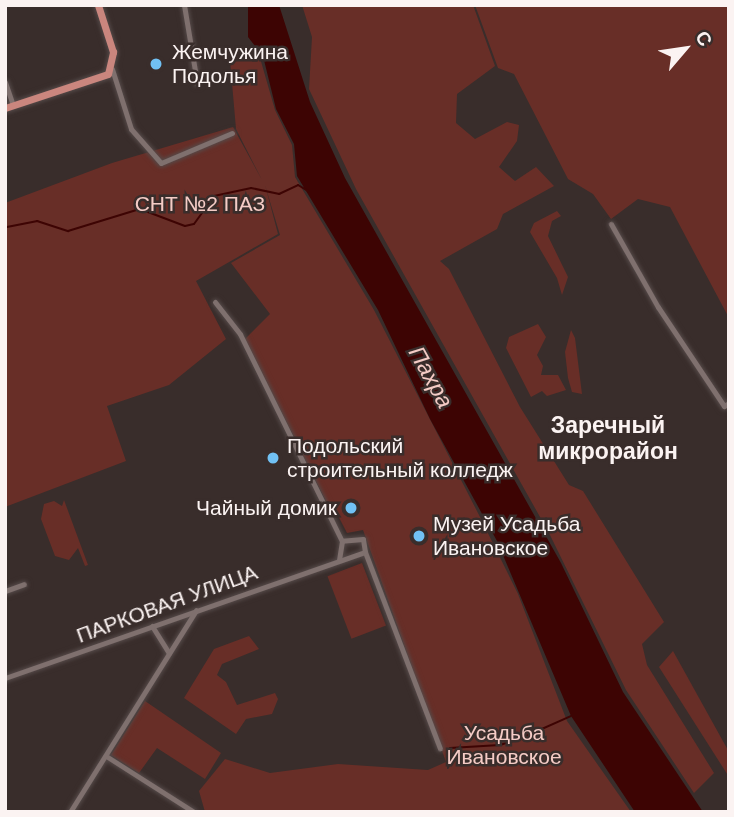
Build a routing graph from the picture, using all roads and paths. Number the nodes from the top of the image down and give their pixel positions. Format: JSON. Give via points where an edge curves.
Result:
{"nodes":[{"id":1,"x":98,"y":5,"type":"edge"},
{"id":2,"x":184,"y":5,"type":"edge"},
{"id":3,"x":112,"y":69,"type":"junction"},
{"id":4,"x":5,"y":82,"type":"edge"},
{"id":5,"x":197,"y":83,"type":"dead end"},
{"id":6,"x":9,"y":106,"type":"edge"},
{"id":7,"x":232,"y":133,"type":"dead end"},
{"id":8,"x":611,"y":224,"type":"dead end"},
{"id":9,"x":215,"y":302,"type":"dead end"},
{"id":10,"x":729,"y":402,"type":"edge"},
{"id":11,"x":342,"y":541,"type":"junction"},
{"id":12,"x":365,"y":552,"type":"junction"},
{"id":13,"x":339,"y":561,"type":"junction"},
{"id":14,"x":24,"y":584,"type":"dead end"},
{"id":15,"x":5,"y":591,"type":"edge"},
{"id":16,"x":197,"y":609,"type":"junction"},
{"id":17,"x":152,"y":626,"type":"junction"},
{"id":18,"x":169,"y":653,"type":"junction"},
{"id":19,"x":5,"y":678,"type":"edge"},
{"id":20,"x":440,"y":748,"type":"dead end"},
{"id":21,"x":106,"y":756,"type":"junction"},
{"id":22,"x":69,"y":812,"type":"edge"},
{"id":23,"x":194,"y":812,"type":"edge"}],
"edges":[{"from":1,"to":3,"type":"main road","via":[[113,52]]},
{"from":2,"to":5,"type":"street"},
{"from":3,"to":6,"type":"main road","via":[[102,77]]},
{"from":3,"to":7,"type":"street","via":[[131,129],[161,163]]},
{"from":4,"to":6,"type":"street"},
{"from":8,"to":10,"type":"street","via":[[672,328],[724,405]]},
{"from":9,"to":11,"type":"street","via":[[240,334]]},
{"from":11,"to":12,"type":"street","via":[[360,536]]},
{"from":11,"to":13,"type":"street"},
{"from":12,"to":13,"type":"street","name":"ПАРКОВАЯ УЛИЦА"},
{"from":12,"to":20,"type":"street"},
{"from":13,"to":16,"type":"street","name":"ПАРКОВАЯ УЛИЦА"},
{"from":14,"to":15,"type":"street"},
{"from":16,"to":17,"type":"street","name":"ПАРКОВАЯ УЛИЦА"},
{"from":16,"to":18,"type":"street"},
{"from":17,"to":18,"type":"street"},
{"from":17,"to":19,"type":"street","name":"ПАРКОВАЯ УЛИЦА"},
{"from":18,"to":21,"type":"street"},
{"from":21,"to":22,"type":"street"},
{"from":21,"to":23,"type":"street"}]}
